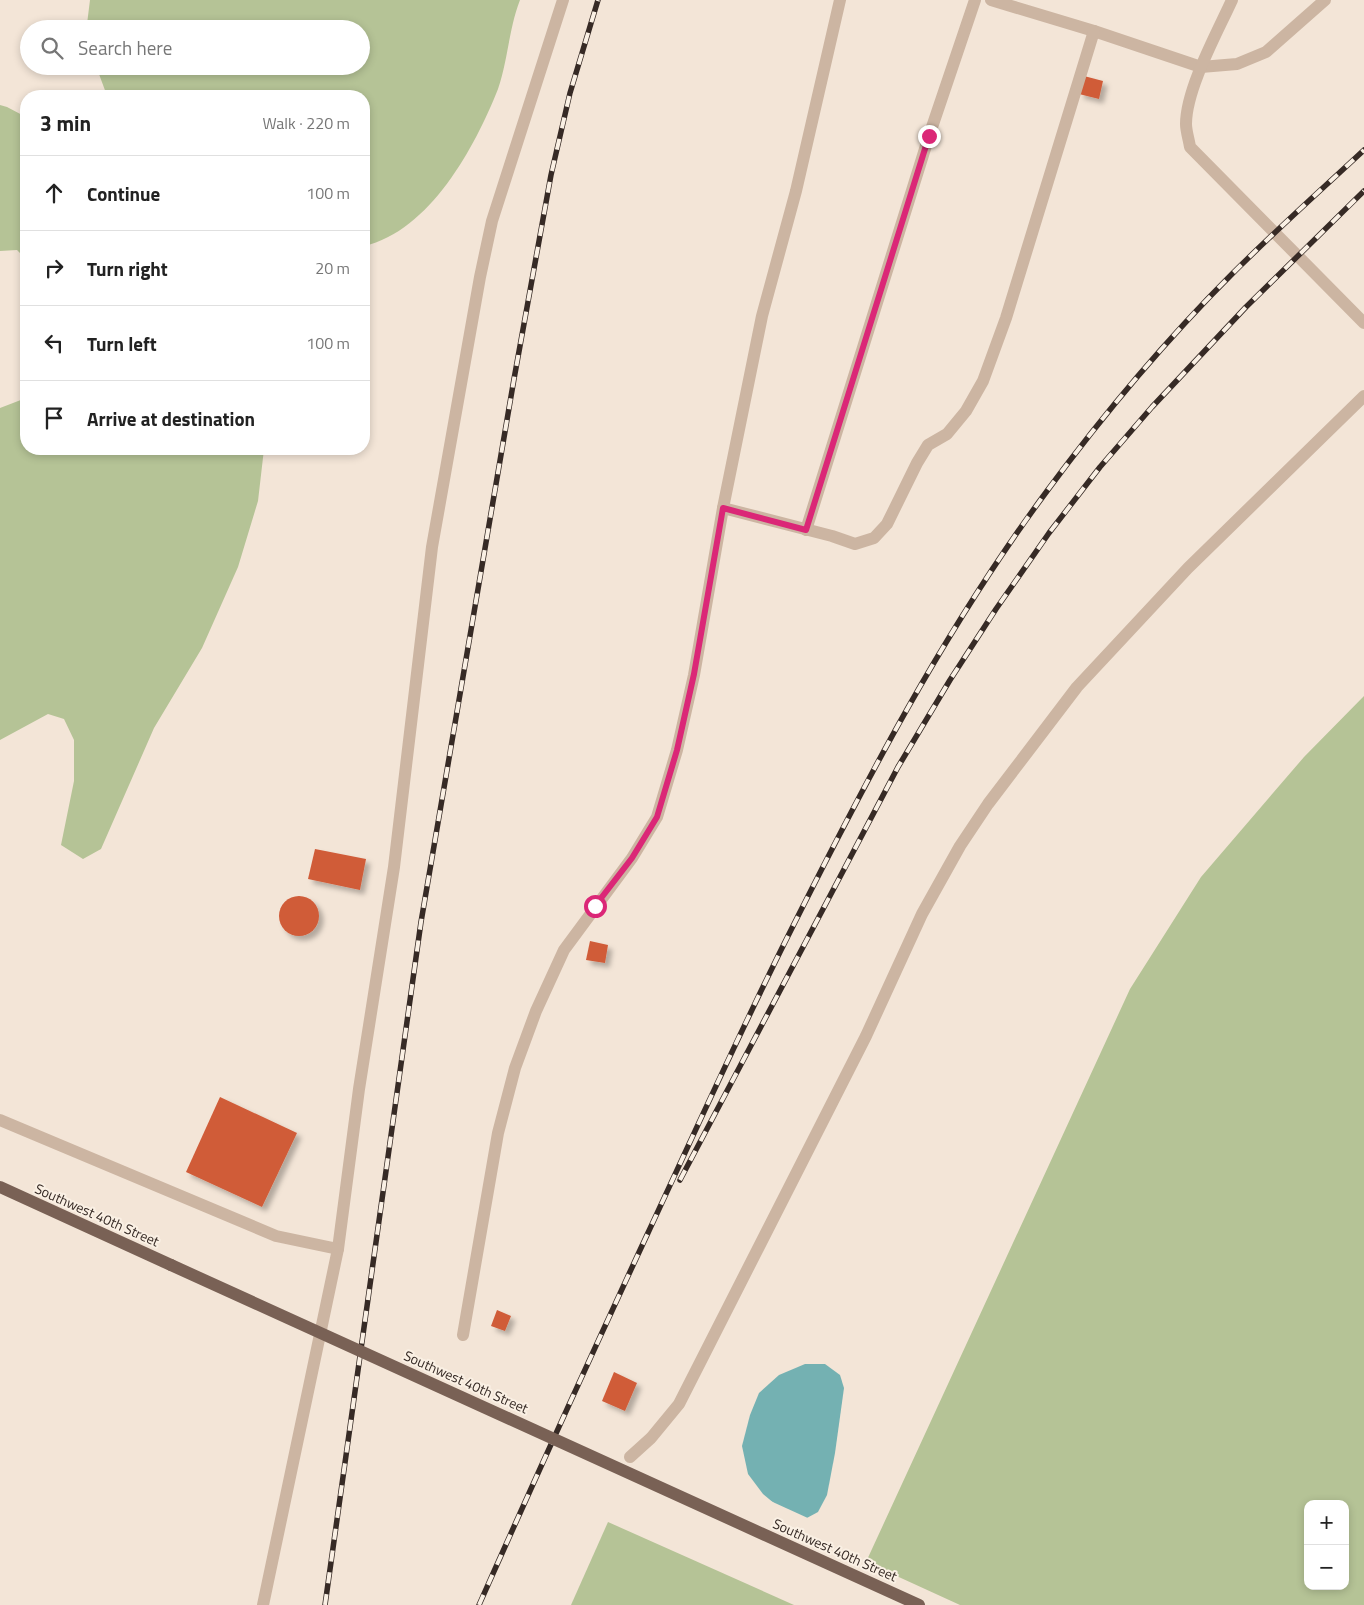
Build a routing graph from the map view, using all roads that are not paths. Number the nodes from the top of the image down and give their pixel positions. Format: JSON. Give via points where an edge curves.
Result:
{"nodes":[{"id":1,"x":562,"y":0,"type":"edge"},
{"id":2,"x":840,"y":0,"type":"edge"},
{"id":3,"x":975,"y":0,"type":"edge"},
{"id":4,"x":991,"y":0,"type":"edge"},
{"id":5,"x":1232,"y":0,"type":"edge"},
{"id":6,"x":1325,"y":0,"type":"edge"},
{"id":7,"x":1094,"y":31,"type":"junction"},
{"id":8,"x":1201,"y":67,"type":"junction"},
{"id":9,"x":1364,"y":323,"type":"edge"},
{"id":10,"x":1364,"y":396,"type":"edge"},
{"id":11,"x":723,"y":508,"type":"junction"},
{"id":12,"x":806,"y":530,"type":"junction"},
{"id":13,"x":0,"y":1120,"type":"edge"},
{"id":14,"x":0,"y":1188,"type":"edge"},
{"id":15,"x":338,"y":1249,"type":"junction"},
{"id":16,"x":464,"y":1335,"type":"dead end"},
{"id":17,"x":630,"y":1457,"type":"dead end"},
{"id":18,"x":263,"y":1605,"type":"edge"},
{"id":19,"x":919,"y":1605,"type":"edge"}],
"edges":[{"from":1,"to":15,"type":"lane","via":[[492,221],[480,277],[432,547],[394,867]]},
{"from":2,"to":11,"type":"lane","via":[[796,191],[762,316]]},
{"from":3,"to":12,"type":"lane","via":[[929,136]]},
{"from":4,"to":7,"type":"lane"},
{"from":5,"to":8,"type":"lane"},
{"from":6,"to":8,"type":"lane","via":[[1266,52],[1237,64]]},
{"from":7,"to":8,"type":"lane"},
{"from":7,"to":12,"type":"lane","via":[[1006,318],[983,382],[966,411],[947,434],[928,445],[887,524],[874,538],[855,544]]},
{"from":8,"to":9,"type":"lane","via":[[1189,102],[1186,124],[1190,147]]},
{"from":10,"to":17,"type":"lane","via":[[1188,568],[1077,687],[988,804],[922,914],[866,1036],[679,1404],[651,1438]]},
{"from":11,"to":12,"type":"lane"},
{"from":11,"to":16,"type":"lane","via":[[694,674],[677,750],[657,817],[632,858],[564,950],[515,1068],[498,1133]]},
{"from":13,"to":15,"type":"lane","via":[[276,1236]]},
{"from":14,"to":19,"type":"main road","name":"Southwest 40th Street","bridge":true},
{"from":15,"to":18,"type":"lane"}]}
